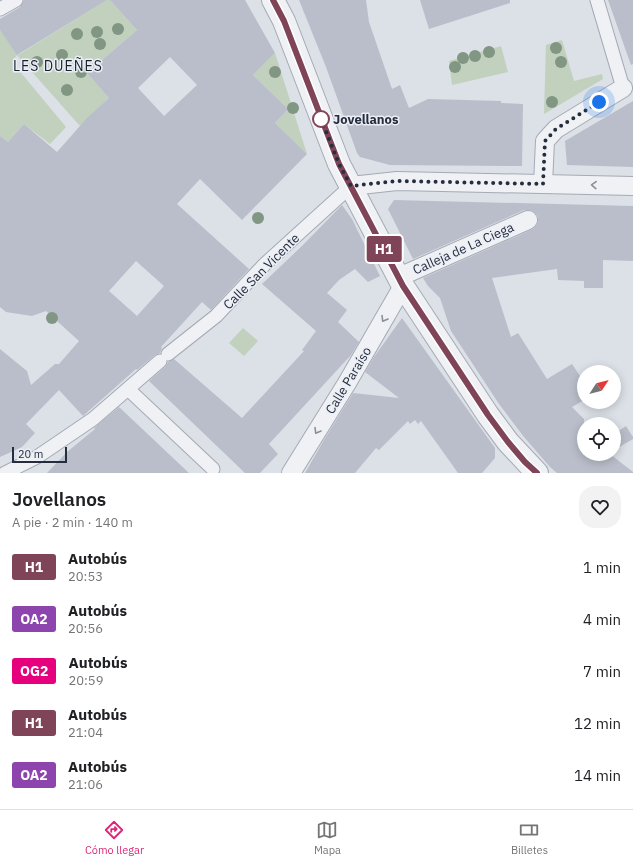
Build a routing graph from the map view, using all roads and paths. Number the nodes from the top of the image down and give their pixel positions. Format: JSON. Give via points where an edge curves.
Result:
{"nodes":[{"id":1,"x":16,"y":0,"type":"edge"},
{"id":2,"x":273,"y":0,"type":"edge"},
{"id":3,"x":597,"y":0,"type":"edge"},
{"id":4,"x":0,"y":9,"type":"edge"},
{"id":5,"x":624,"y":88,"type":"joint"},
{"id":6,"x":543,"y":184,"type":"junction"},
{"id":7,"x":351,"y":186,"type":"junction"},
{"id":8,"x":633,"y":186,"type":"edge"},
{"id":9,"x":528,"y":220,"type":"dead end"},
{"id":10,"x":401,"y":281,"type":"junction"},
{"id":11,"x":128,"y":389,"type":"junction"},
{"id":12,"x":213,"y":469,"type":"dead end"},
{"id":13,"x":5,"y":473,"type":"edge"},
{"id":14,"x":291,"y":473,"type":"edge"},
{"id":15,"x":537,"y":473,"type":"edge"}],
"edges":[{"from":1,"to":4,"type":"street"},
{"from":2,"to":7,"type":"street","via":[[284,21],[339,164]]},
{"from":3,"to":5,"type":"street"},
{"from":5,"to":6,"type":"street","via":[[556,129],[545,141]]},
{"from":6,"to":7,"type":"street","via":[[397,181]]},
{"from":8,"to":6,"type":"street","one_way":true},
{"from":7,"to":10,"type":"street"},
{"from":7,"to":11,"type":"street","name":"Calle San Vicente","via":[[265,264],[216,316]]},
{"from":9,"to":10,"type":"street","name":"Calleja de La Ciega"},
{"from":10,"to":14,"type":"street","name":"Calle Paraíso","one_way":true,"via":[[347,383]]},
{"from":10,"to":15,"type":"street","via":[[488,415],[508,442]]},
{"from":11,"to":12,"type":"street"},
{"from":11,"to":13,"type":"street","name":"Calle San Vicente","via":[[92,419],[44,453]]}]}
